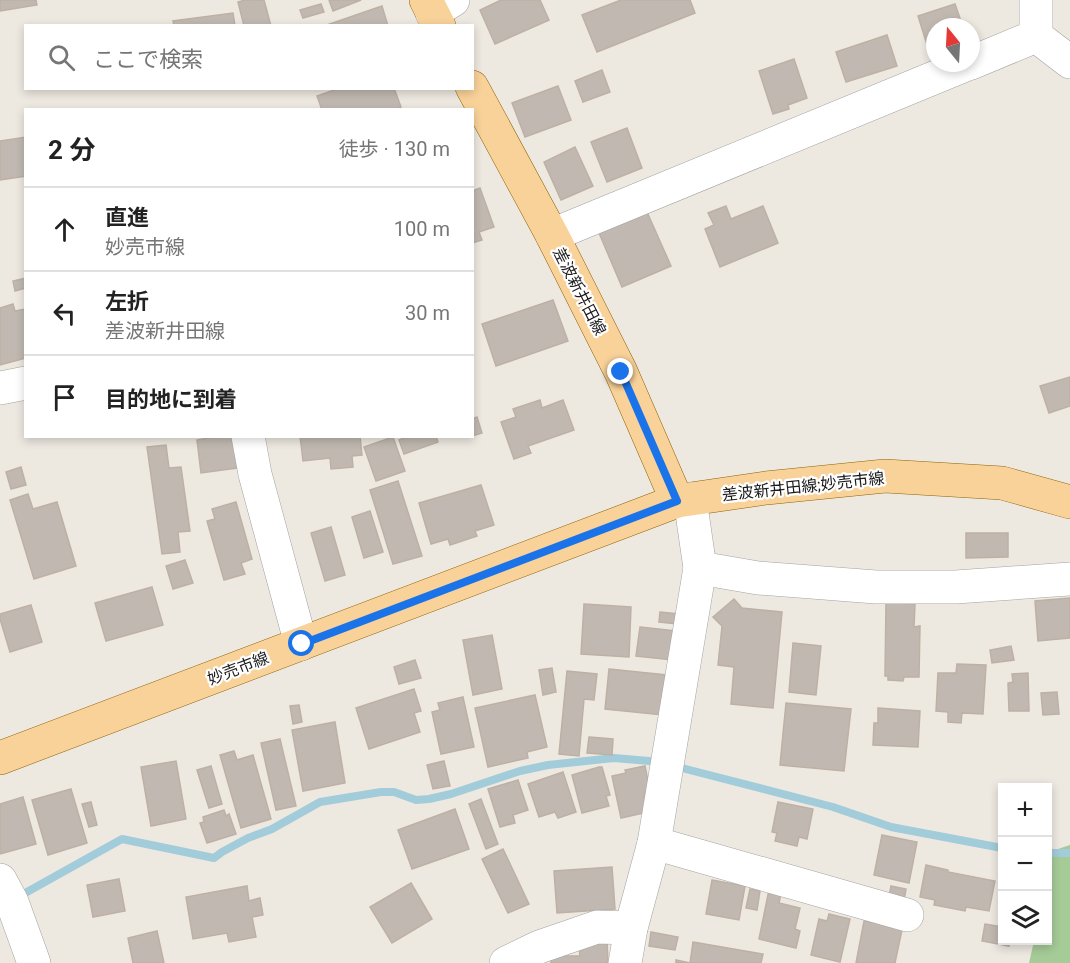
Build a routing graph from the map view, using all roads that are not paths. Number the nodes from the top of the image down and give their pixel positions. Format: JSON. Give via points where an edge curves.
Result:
{"nodes":[{"id":1,"x":1036,"y":0,"type":"edge"},
{"id":2,"x":1036,"y":36,"type":"junction"},
{"id":3,"x":980,"y":59,"type":"edge"},
{"id":4,"x":1070,"y":62,"type":"edge"},
{"id":5,"x":948,"y":72,"type":"edge"},
{"id":6,"x":474,"y":90,"type":"edge"},
{"id":7,"x":552,"y":235,"type":"junction"},
{"id":8,"x":24,"y":382,"type":"edge"},
{"id":9,"x":0,"y":388,"type":"edge"},
{"id":10,"x":248,"y":438,"type":"edge"},
{"id":11,"x":684,"y":500,"type":"junction"},
{"id":12,"x":1070,"y":502,"type":"edge"},
{"id":13,"x":700,"y":568,"type":"junction"},
{"id":14,"x":1070,"y":579,"type":"edge"},
{"id":15,"x":302,"y":644,"type":"junction"},
{"id":16,"x":0,"y":758,"type":"edge"},
{"id":17,"x":654,"y":843,"type":"junction"},
{"id":18,"x":0,"y":880,"type":"edge"},
{"id":19,"x":907,"y":915,"type":"dead end"},
{"id":20,"x":632,"y":928,"type":"junction"},
{"id":21,"x":34,"y":963,"type":"edge"},
{"id":22,"x":506,"y":963,"type":"edge"},
{"id":23,"x":625,"y":963,"type":"edge"}],
"edges":[{"from":1,"to":2,"type":"street"},
{"from":2,"to":3,"type":"street"},
{"from":2,"to":4,"type":"street"},
{"from":5,"to":7,"type":"street"},
{"from":6,"to":7,"type":"main road","name":"差波新井田線"},
{"from":7,"to":11,"type":"main road","name":"差波新井田線"},
{"from":8,"to":9,"type":"street"},
{"from":10,"to":15,"type":"street"},
{"from":11,"to":12,"type":"main road","name":"差波新井田線;妙売市線","via":[[885,476],[1002,483]]},
{"from":11,"to":13,"type":"street"},
{"from":11,"to":15,"type":"main road","name":"妙売市線"},
{"from":13,"to":14,"type":"street","via":[[758,578],[876,587],[956,587]]},
{"from":13,"to":17,"type":"street"},
{"from":15,"to":16,"type":"main road","name":"妙売市線"},
{"from":17,"to":19,"type":"street"},
{"from":17,"to":20,"type":"street"},
{"from":18,"to":21,"type":"street"},
{"from":20,"to":22,"type":"street","via":[[597,927]]},
{"from":20,"to":23,"type":"street"}]}
